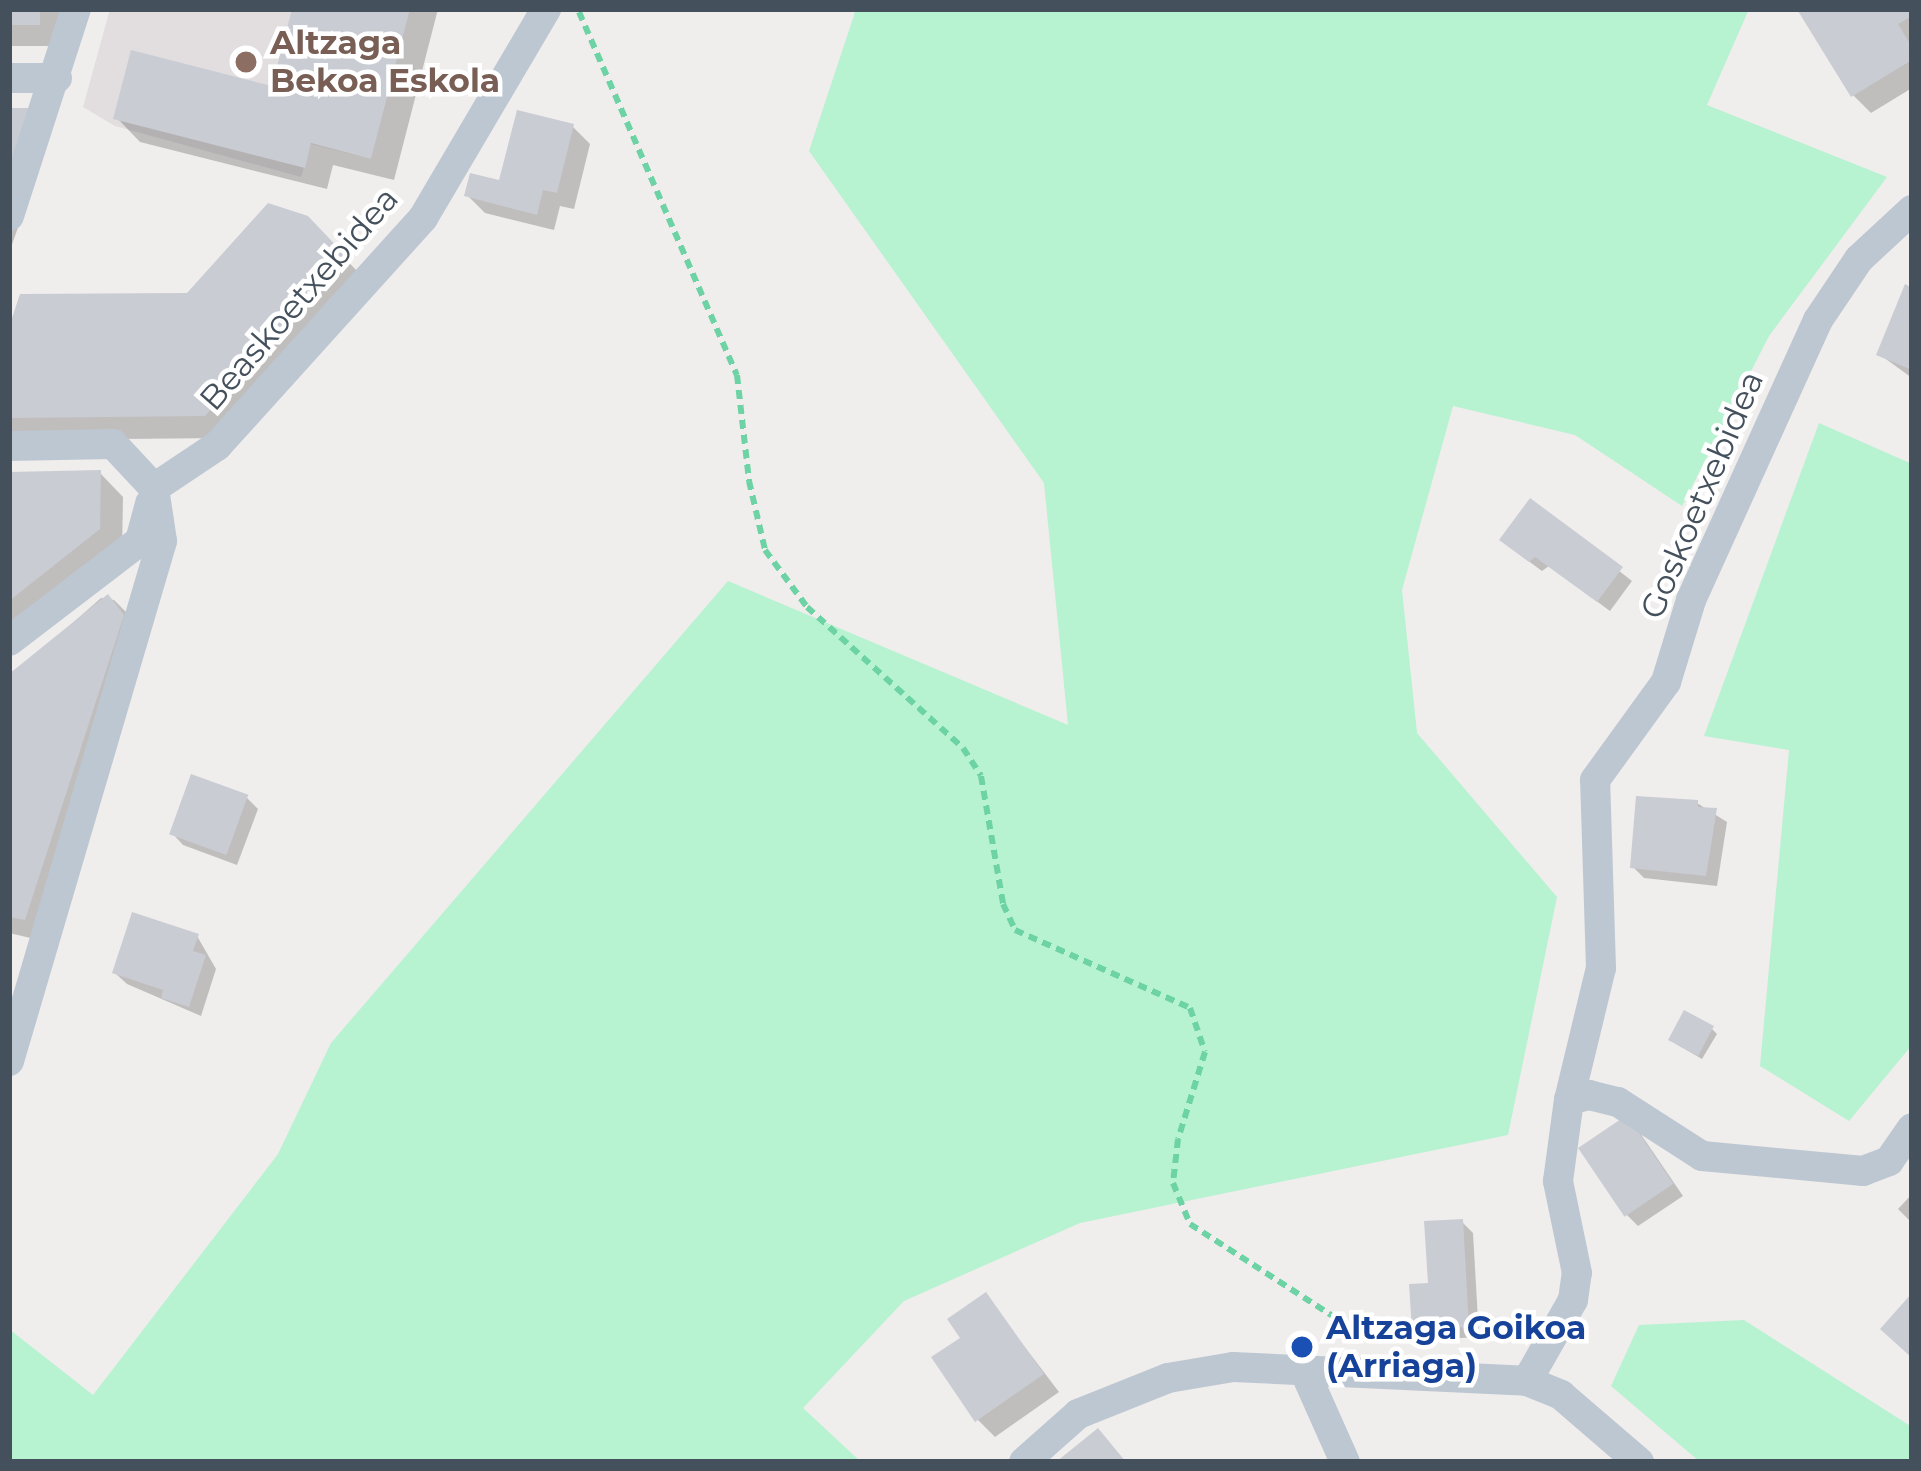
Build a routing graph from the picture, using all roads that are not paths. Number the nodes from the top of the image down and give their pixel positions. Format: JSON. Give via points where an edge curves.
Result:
{"nodes":[{"id":1,"x":76,"y":9,"type":"edge"},
{"id":2,"x":547,"y":9,"type":"edge"},
{"id":3,"x":9,"y":78,"type":"edge"},
{"id":4,"x":57,"y":78,"type":"junction"},
{"id":5,"x":1912,"y":210,"type":"edge"},
{"id":6,"x":9,"y":216,"type":"edge"},
{"id":7,"x":9,"y":446,"type":"edge"},
{"id":8,"x":154,"y":488,"type":"junction"},
{"id":9,"x":9,"y":641,"type":"edge"},
{"id":10,"x":9,"y":1061,"type":"edge"},
{"id":11,"x":1569,"y":1100,"type":"junction"},
{"id":12,"x":1912,"y":1128,"type":"edge"},
{"id":13,"x":1304,"y":1370,"type":"junction"},
{"id":14,"x":1527,"y":1381,"type":"junction"},
{"id":15,"x":1024,"y":1462,"type":"edge"},
{"id":16,"x":1345,"y":1462,"type":"edge"},
{"id":17,"x":1639,"y":1462,"type":"edge"}],
"edges":[{"from":1,"to":4,"type":"street"},
{"from":2,"to":8,"type":"street","name":"Beaskoetxebidea","via":[[422,218],[217,446]]},
{"from":3,"to":4,"type":"street"},
{"from":4,"to":6,"type":"street"},
{"from":5,"to":11,"type":"street","name":"Goskoetxebidea","via":[[1858,259],[1818,320],[1691,600],[1666,682],[1595,780],[1601,968]]},
{"from":7,"to":8,"type":"street","via":[[113,444]]},
{"from":8,"to":9,"type":"street","via":[[140,541]]},
{"from":8,"to":10,"type":"street","via":[[162,541]]},
{"from":11,"to":12,"type":"street","via":[[1618,1102],[1702,1156],[1863,1171],[1889,1161]]},
{"from":11,"to":14,"type":"street","name":"Goskoetxebidea","via":[[1558,1181],[1577,1273],[1573,1300]]},
{"from":13,"to":14,"type":"street"},
{"from":13,"to":15,"type":"street","via":[[1233,1367],[1168,1378],[1078,1414]]},
{"from":13,"to":16,"type":"street"},
{"from":14,"to":17,"type":"street","via":[[1561,1395]]}]}
